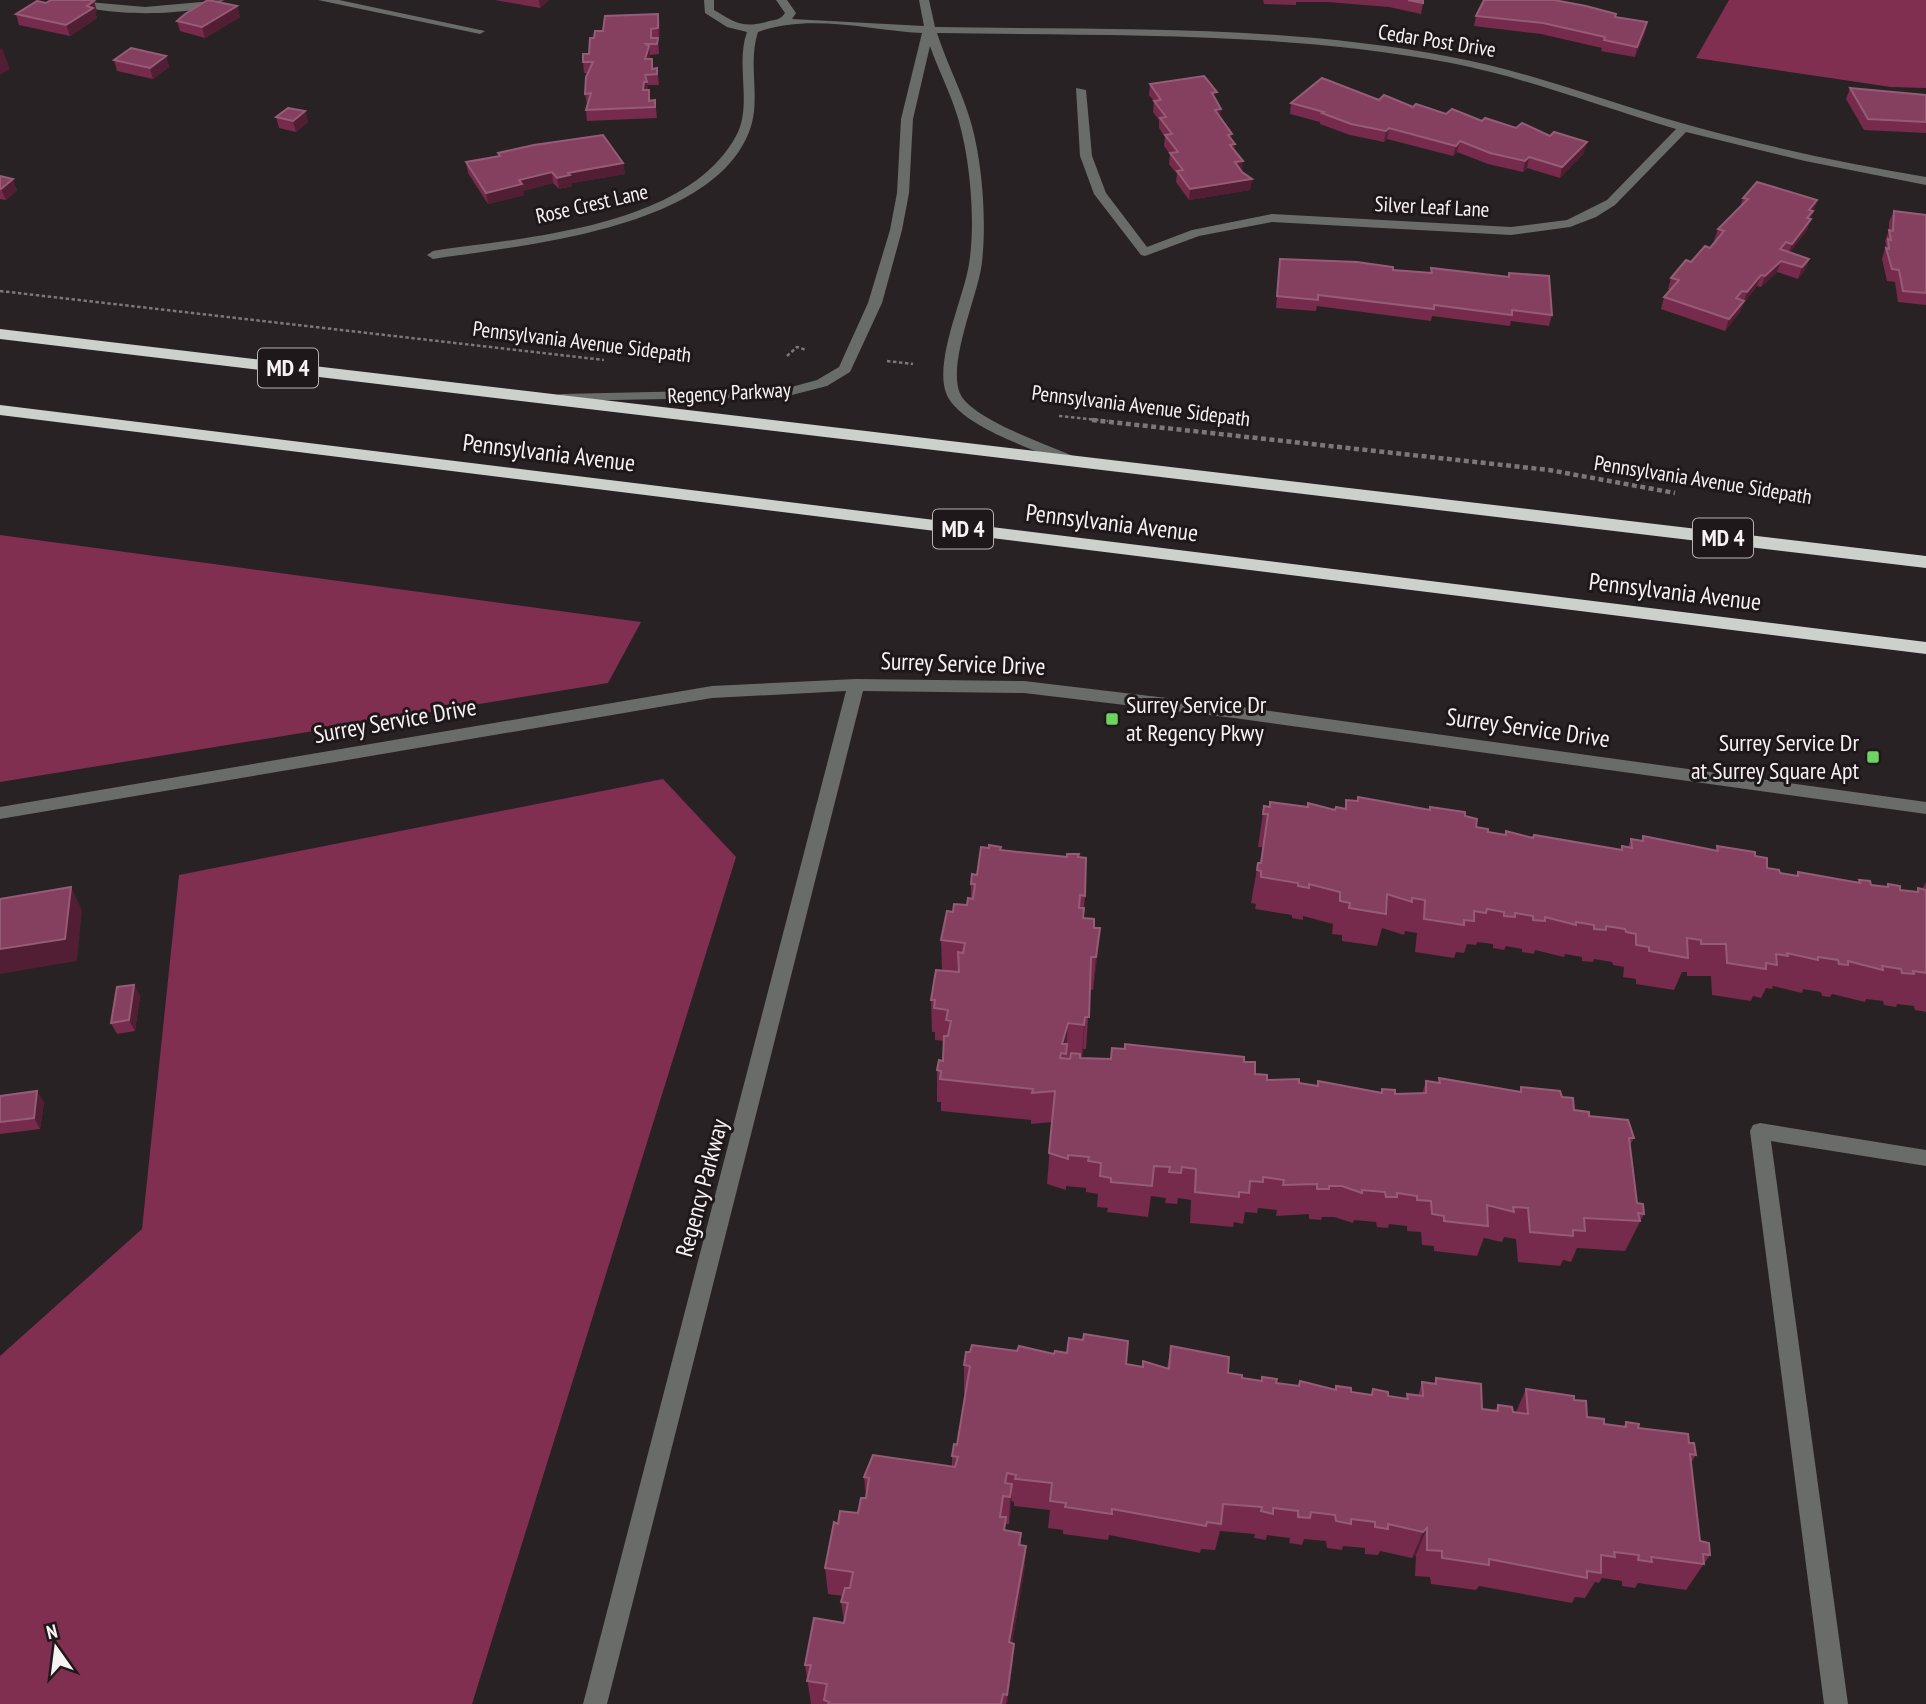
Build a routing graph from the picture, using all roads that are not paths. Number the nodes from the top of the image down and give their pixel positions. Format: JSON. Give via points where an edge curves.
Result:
{"nodes":[{"id":1,"x":71,"y":0,"type":"edge"},
{"id":2,"x":219,"y":0,"type":"edge"},
{"id":3,"x":323,"y":0,"type":"edge"},
{"id":4,"x":709,"y":0,"type":"edge"},
{"id":5,"x":781,"y":0,"type":"edge"},
{"id":6,"x":924,"y":0,"type":"edge"},
{"id":7,"x":785,"y":22,"type":"junction"},
{"id":8,"x":753,"y":30,"type":"junction"},
{"id":9,"x":928,"y":30,"type":"junction"},
{"id":10,"x":480,"y":31,"type":"dead end"},
{"id":11,"x":1080,"y":90,"type":"dead end"},
{"id":12,"x":1684,"y":128,"type":"junction"},
{"id":13,"x":1926,"y":181,"type":"edge"},
{"id":14,"x":433,"y":255,"type":"dead end"},
{"id":15,"x":0,"y":334,"type":"edge"},
{"id":16,"x":549,"y":399,"type":"junction"},
{"id":17,"x":0,"y":410,"type":"edge"},
{"id":18,"x":1075,"y":462,"type":"junction"},
{"id":19,"x":1926,"y":562,"type":"edge"},
{"id":20,"x":1926,"y":648,"type":"edge"},
{"id":21,"x":856,"y":685,"type":"junction"},
{"id":22,"x":1926,"y":808,"type":"edge"},
{"id":23,"x":0,"y":813,"type":"edge"},
{"id":24,"x":1926,"y":1158,"type":"edge"},
{"id":25,"x":595,"y":1704,"type":"edge"},
{"id":26,"x":1836,"y":1704,"type":"edge"}],
"edges":[{"from":1,"to":2,"type":"street","via":[[132,10],[182,8]]},
{"from":3,"to":10,"type":"street"},
{"from":4,"to":8,"type":"street","via":[[709,11],[717,18]]},
{"from":5,"to":7,"type":"street","via":[[791,13]]},
{"from":6,"to":9,"type":"street","name":"Regency Parkway"},
{"from":7,"to":8,"type":"street"},
{"from":7,"to":9,"type":"street"},
{"from":8,"to":14,"type":"street","name":"Rose Crest Lane","via":[[744,132],[720,167],[687,193],[641,215]]},
{"from":9,"to":12,"type":"street","name":"Cedar Post Drive","via":[[1256,39],[1403,52],[1544,82]]},
{"from":9,"to":16,"type":"street","name":"Regency Parkway","via":[[907,119],[897,230],[852,358],[835,377],[784,393]]},
{"from":9,"to":18,"type":"street","name":"Regency Parkway","via":[[964,118],[974,191],[976,260],[950,368],[951,388],[980,418]]},
{"from":11,"to":12,"type":"street","name":"Silver Leaf Lane","via":[[1086,156],[1100,194],[1145,252],[1196,233],[1272,218],[1511,231],[1581,221],[1612,205]]},
{"from":12,"to":13,"type":"street","name":"Cedar Post Drive","via":[[1830,164]]},
{"from":15,"to":16,"type":"highway","number":"MD 4"},
{"from":16,"to":18,"type":"highway","number":"MD 4"},
{"from":17,"to":20,"type":"highway","name":"Pennsylvania Avenue","number":"MD 4"},
{"from":18,"to":19,"type":"highway","number":"MD 4"},
{"from":21,"to":22,"type":"street","name":"Surrey Service Drive","via":[[1024,687]]},
{"from":21,"to":23,"type":"street","name":"Surrey Service Drive","via":[[689,696]]},
{"from":21,"to":25,"type":"street","name":"Regency Parkway"},
{"from":24,"to":26,"type":"street","via":[[1760,1131]]}]}
